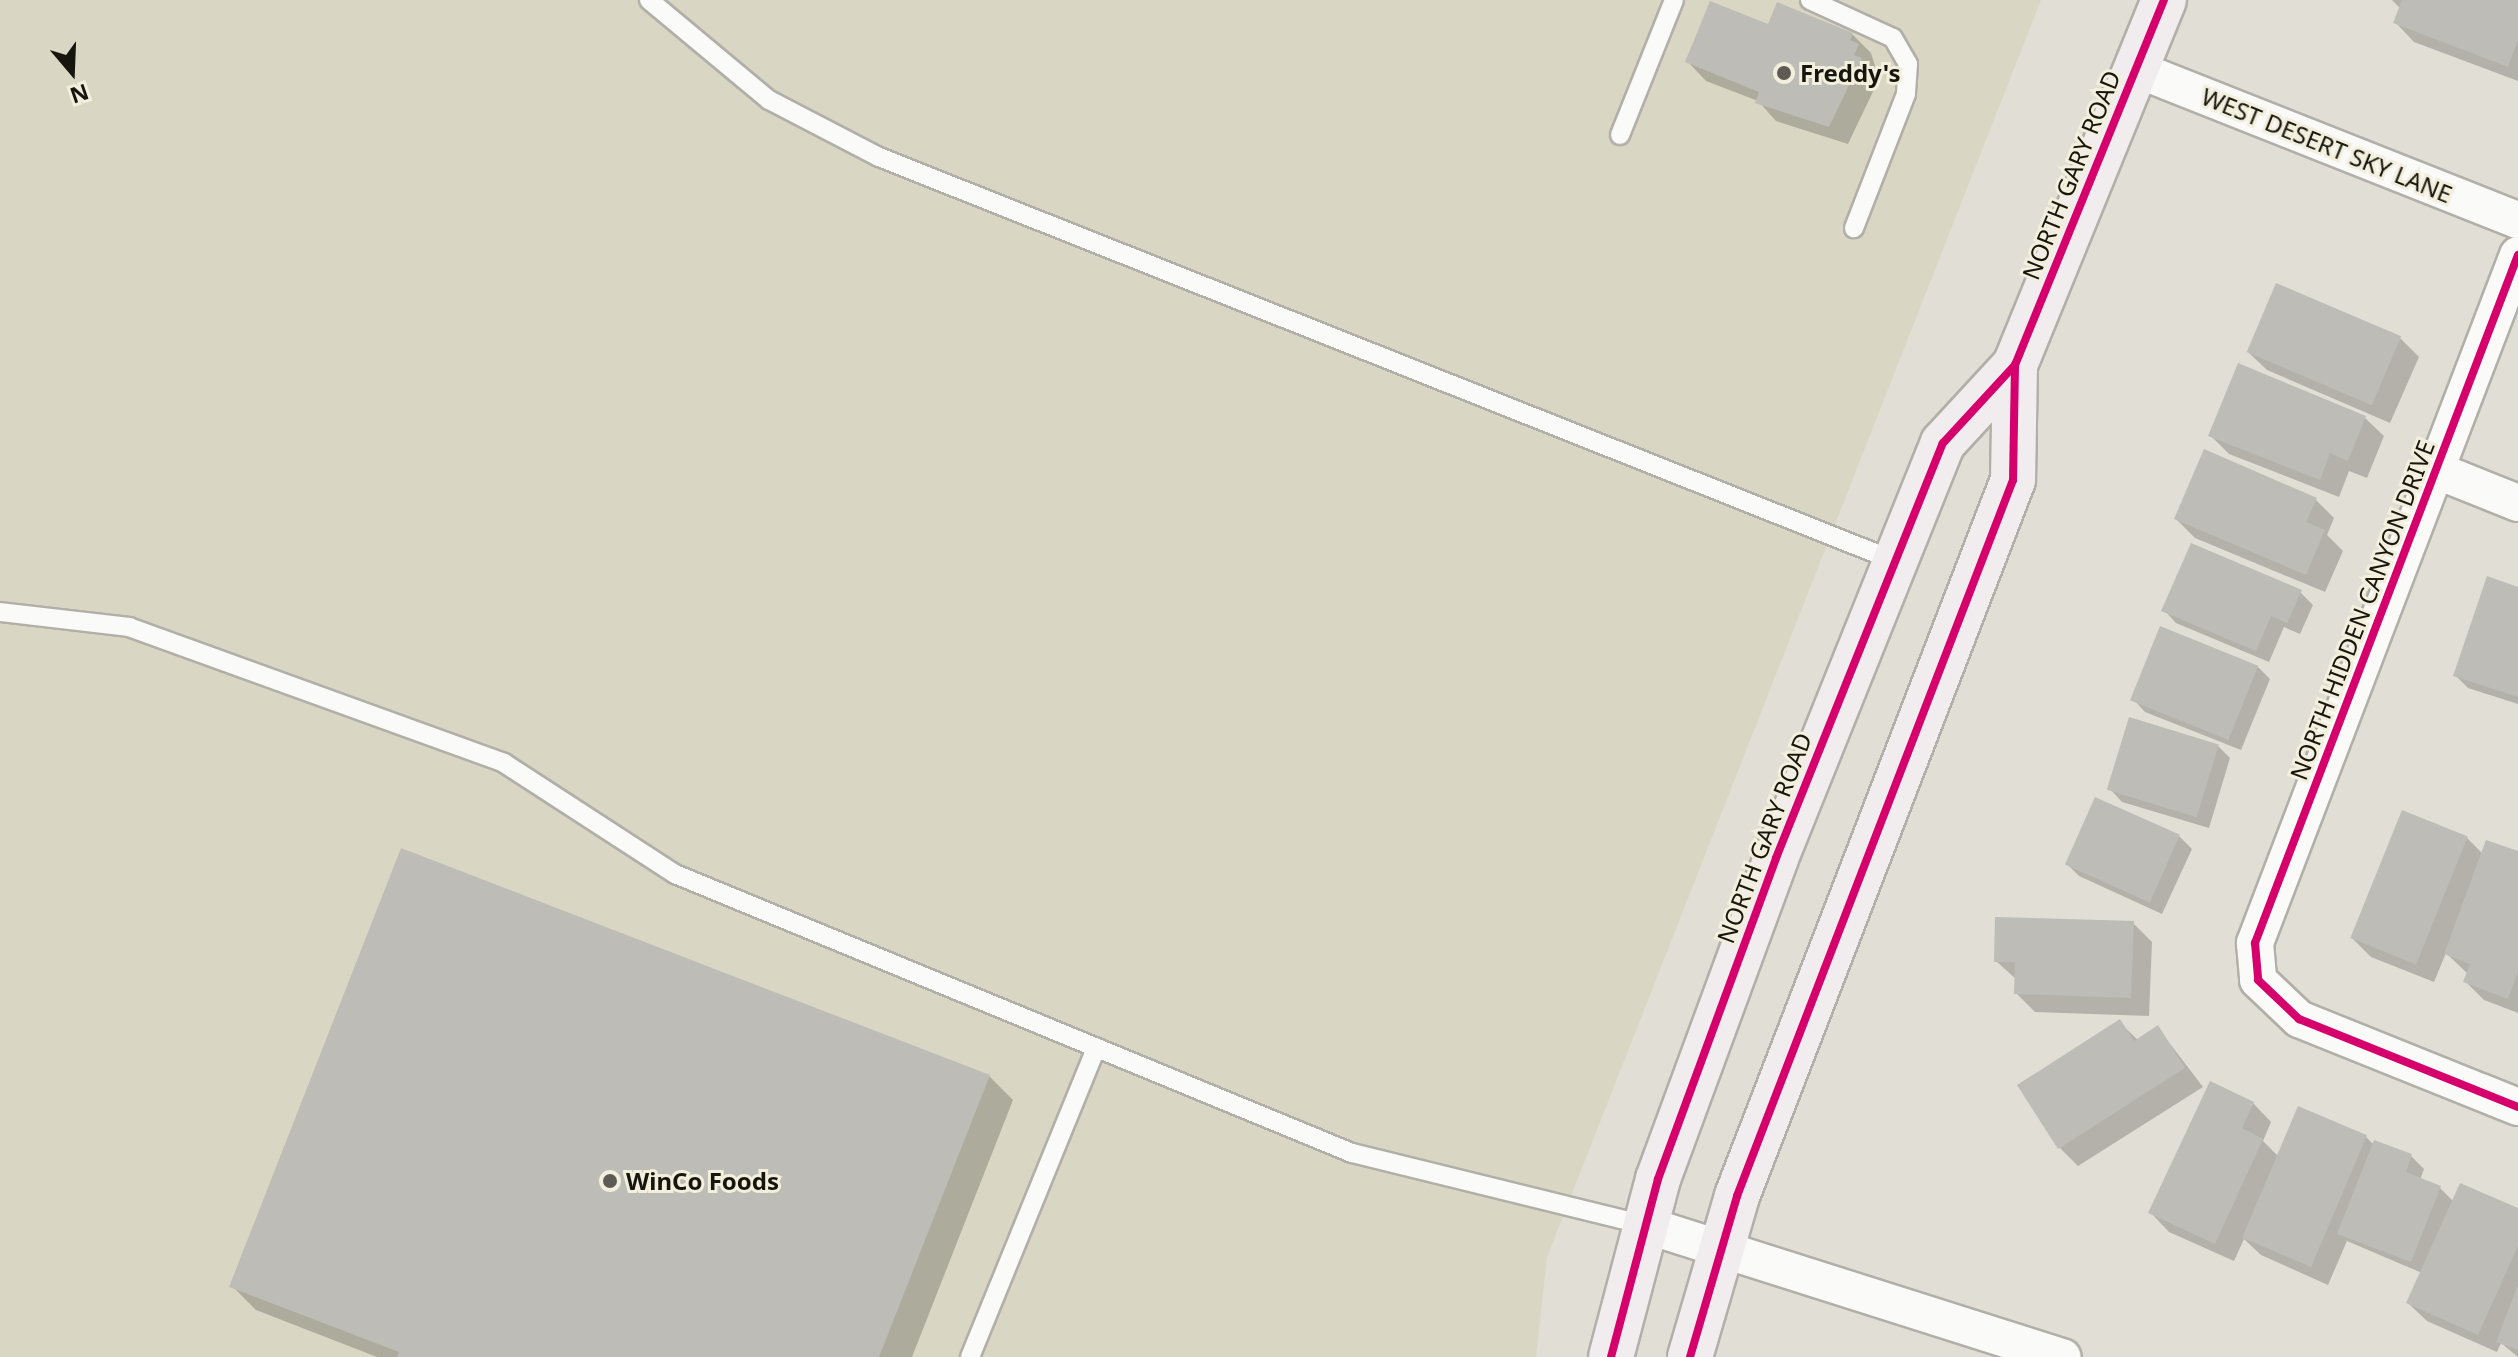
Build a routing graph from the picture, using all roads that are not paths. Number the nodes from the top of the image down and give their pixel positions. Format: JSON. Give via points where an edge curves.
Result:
{"nodes":[{"id":1,"x":649,"y":0,"type":"edge"},
{"id":2,"x":1674,"y":0,"type":"edge"},
{"id":3,"x":1810,"y":0,"type":"edge"},
{"id":4,"x":2164,"y":0,"type":"edge"},
{"id":5,"x":2136,"y":69,"type":"junction"},
{"id":6,"x":1620,"y":135,"type":"dead end"},
{"id":7,"x":2518,"y":220,"type":"edge"},
{"id":8,"x":1854,"y":228,"type":"dead end"},
{"id":9,"x":2518,"y":255,"type":"edge"},
{"id":10,"x":2015,"y":365,"type":"junction"},
{"id":11,"x":2438,"y":471,"type":"junction"},
{"id":12,"x":2518,"y":503,"type":"edge"},
{"id":13,"x":1895,"y":561,"type":"junction"},
{"id":14,"x":0,"y":612,"type":"edge"},
{"id":15,"x":1096,"y":1048,"type":"junction"},
{"id":16,"x":2518,"y":1107,"type":"edge"},
{"id":17,"x":1646,"y":1225,"type":"junction"},
{"id":18,"x":1719,"y":1249,"type":"junction"},
{"id":19,"x":970,"y":1357,"type":"edge"},
{"id":20,"x":1611,"y":1357,"type":"edge"},
{"id":21,"x":1690,"y":1357,"type":"edge"},
{"id":22,"x":2063,"y":1357,"type":"edge"}],
"edges":[{"from":1,"to":13,"type":"lane","via":[[769,100],[879,157]]},
{"from":2,"to":6,"type":"lane"},
{"from":3,"to":8,"type":"lane","via":[[1893,38],[1908,64],[1906,94]]},
{"from":4,"to":5,"type":"main road","name":"NORTH GARY ROAD"},
{"from":5,"to":7,"type":"street","name":"WEST DESERT SKY LANE"},
{"from":5,"to":10,"type":"main road","name":"NORTH GARY ROAD"},
{"from":9,"to":11,"type":"street","name":"NORTH HIDDEN CANYON DRIVE"},
{"from":10,"to":13,"type":"main road","name":"NORTH GARY ROAD","via":[[1943,443]]},
{"from":10,"to":18,"type":"main road","name":"NORTH GARY ROAD","via":[[2013,480]]},
{"from":11,"to":12,"type":"street"},
{"from":11,"to":16,"type":"street","name":"NORTH HIDDEN CANYON DRIVE","via":[[2255,943],[2258,980],[2299,1019]]},
{"from":13,"to":17,"type":"main road","name":"NORTH GARY ROAD","via":[[1776,858],[1658,1179]]},
{"from":14,"to":15,"type":"lane","via":[[129,627],[504,763],[675,874]]},
{"from":15,"to":17,"type":"lane","via":[[1352,1153]]},
{"from":15,"to":19,"type":"lane"},
{"from":17,"to":18,"type":"street"},
{"from":17,"to":20,"type":"main road","name":"NORTH GARY ROAD"},
{"from":18,"to":21,"type":"main road","name":"NORTH GARY ROAD"},
{"from":18,"to":22,"type":"street"}]}
